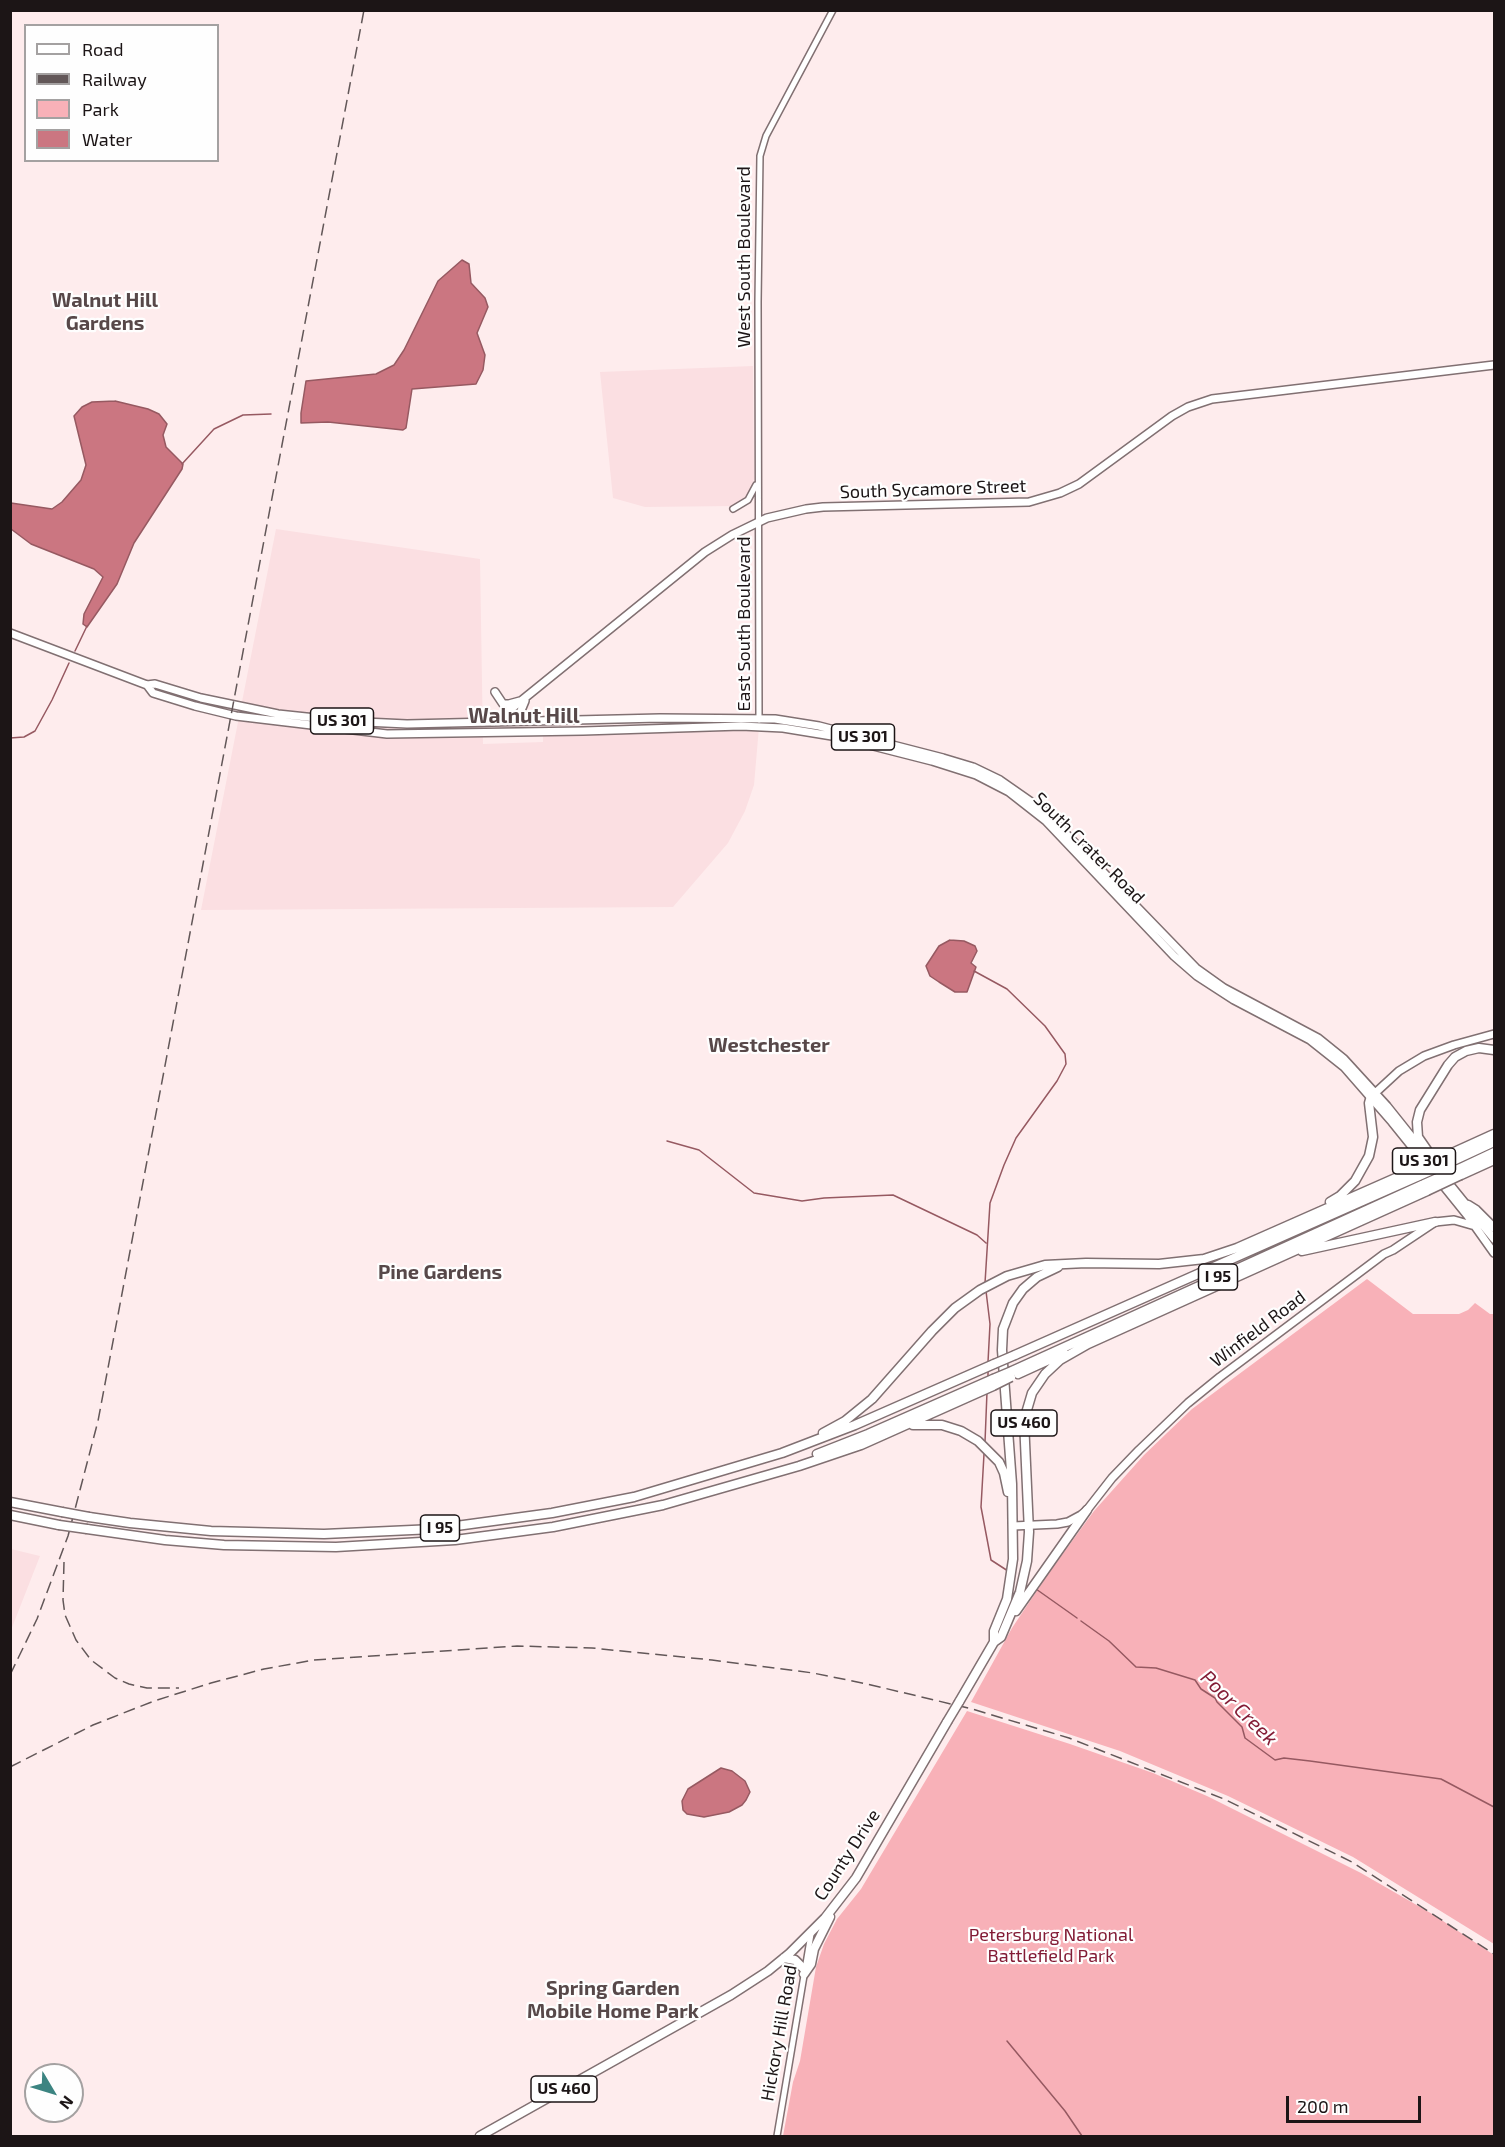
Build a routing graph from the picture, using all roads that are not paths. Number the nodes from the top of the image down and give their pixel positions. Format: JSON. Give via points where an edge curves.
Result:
{"nodes":[{"id":1,"x":833,"y":10,"type":"edge"},
{"id":2,"x":1494,"y":365,"type":"edge"},
{"id":3,"x":758,"y":478,"type":"junction"},
{"id":4,"x":733,"y":509,"type":"dead end"},
{"id":5,"x":759,"y":522,"type":"junction"},
{"id":6,"x":10,"y":633,"type":"edge"},
{"id":7,"x":147,"y":685,"type":"junction"},
{"id":8,"x":495,"y":692,"type":"dead end"},
{"id":9,"x":526,"y":699,"type":"junction"},
{"id":10,"x":759,"y":718,"type":"junction"},
{"id":11,"x":530,"y":722,"type":"junction"},
{"id":12,"x":494,"y":723,"type":"junction"},
{"id":13,"x":759,"y":727,"type":"junction"},
{"id":14,"x":494,"y":733,"type":"junction"},
{"id":15,"x":1494,"y":1034,"type":"edge"},
{"id":16,"x":1494,"y":1050,"type":"edge"},
{"id":17,"x":1373,"y":1094,"type":"junction"},
{"id":18,"x":1494,"y":1134,"type":"edge"},
{"id":19,"x":1494,"y":1142,"type":"edge"},
{"id":20,"x":1494,"y":1152,"type":"edge"},
{"id":21,"x":1428,"y":1158,"type":"junction"},
{"id":22,"x":1494,"y":1160,"type":"edge"},
{"id":23,"x":1455,"y":1165,"type":"junction"},
{"id":24,"x":1417,"y":1172,"type":"junction"},
{"id":25,"x":1426,"y":1187,"type":"junction"},
{"id":26,"x":1468,"y":1205,"type":"junction"},
{"id":27,"x":1435,"y":1222,"type":"junction"},
{"id":28,"x":1294,"y":1223,"type":"junction"},
{"id":29,"x":1475,"y":1226,"type":"junction"},
{"id":30,"x":1494,"y":1228,"type":"edge"},
{"id":31,"x":1494,"y":1239,"type":"edge"},
{"id":32,"x":1494,"y":1253,"type":"edge"},
{"id":33,"x":1284,"y":1256,"type":"junction"},
{"id":34,"x":1071,"y":1263,"type":"junction"},
{"id":35,"x":1084,"y":1346,"type":"junction"},
{"id":36,"x":1012,"y":1374,"type":"junction"},
{"id":37,"x":993,"y":1382,"type":"junction"},
{"id":38,"x":903,"y":1426,"type":"junction"},
{"id":39,"x":782,"y":1453,"type":"junction"},
{"id":40,"x":758,"y":1477,"type":"junction"},
{"id":41,"x":10,"y":1502,"type":"edge"},
{"id":42,"x":1087,"y":1510,"type":"junction"},
{"id":43,"x":10,"y":1515,"type":"edge"},
{"id":44,"x":1013,"y":1516,"type":"junction"},
{"id":45,"x":1029,"y":1525,"type":"junction"},
{"id":46,"x":1013,"y":1526,"type":"junction"},
{"id":47,"x":1011,"y":1618,"type":"junction"},
{"id":48,"x":994,"y":1642,"type":"junction"},
{"id":49,"x":834,"y":1907,"type":"junction"},
{"id":50,"x":811,"y":1934,"type":"junction"},
{"id":51,"x":784,"y":1958,"type":"junction"},
{"id":52,"x":805,"y":1972,"type":"junction"},
{"id":53,"x":480,"y":2136,"type":"edge"},
{"id":54,"x":777,"y":2136,"type":"edge"}],
"edges":[{"from":1,"to":3,"type":"street","name":"West South Boulevard","via":[[766,136],[760,156]]},
{"from":2,"to":5,"type":"main road","name":"South Sycamore Street","via":[[1212,399],[1172,416],[1079,484],[1052,497],[1029,502],[823,507],[784,513]]},
{"from":3,"to":4,"type":"street","via":[[752,495]]},
{"from":3,"to":5,"type":"street","name":"West South Boulevard"},
{"from":5,"to":9,"type":"main road","name":"South Sycamore Street","via":[[705,552]]},
{"from":5,"to":10,"type":"street","name":"East South Boulevard"},
{"from":6,"to":7,"type":"main road","name":"South Crater Road","number":"US 301"},
{"from":7,"to":12,"type":"main road","name":"South Crater Road","number":"US 301","via":[[240,707],[307,717],[407,724]]},
{"from":7,"to":14,"type":"main road","name":"South Crater Road","number":"US 301","via":[[153,693],[236,716],[387,734]]},
{"from":8,"to":9,"type":"main road","via":[[505,704]]},
{"from":9,"to":11,"type":"main road","via":[[520,713]]},
{"from":9,"to":12,"type":"main road","name":"South Sycamore Street"},
{"from":10,"to":11,"type":"main road","name":"South Crater Road","number":"US 301"},
{"from":10,"to":13,"type":"street","name":"East South Boulevard"},
{"from":10,"to":17,"type":"main road","name":"South Crater Road","number":"US 301","via":[[819,726],[944,758],[1009,786],[1050,816],[1196,968],[1224,988],[1318,1038],[1354,1068]]},
{"from":11,"to":12,"type":"main road","name":"South Crater Road","number":"US 301"},
{"from":12,"to":14,"type":"main road"},
{"from":13,"to":14,"type":"main road","name":"South Crater Road","number":"US 301"},
{"from":13,"to":17,"type":"main road","name":"South Crater Road","number":"US 301","via":[[838,737],[932,761],[976,775],[1010,792],[1057,832],[1197,976],[1320,1047]]},
{"from":15,"to":17,"type":"main road","via":[[1424,1056]]},
{"from":16,"to":21,"type":"highway","via":[[1479,1048],[1455,1057],[1420,1110],[1418,1137]]},
{"from":17,"to":21,"type":"main road","name":"South Crater Road","number":"US 301"},
{"from":17,"to":28,"type":"highway","via":[[1369,1103],[1373,1137],[1361,1173],[1340,1196]]},
{"from":17,"to":29,"type":"main road","name":"South Crater Road","number":"US 301"},
{"from":18,"to":23,"type":"highway","number":"US 460"},
{"from":19,"to":23,"type":"highway","number":"I 95"},
{"from":20,"to":23,"type":"highway","number":"I 95"},
{"from":21,"to":26,"type":"main road","name":"South Crater Road","number":"US 301"},
{"from":22,"to":23,"type":"highway","number":"US 460"},
{"from":23,"to":24,"type":"highway","number":"US 460","bridge":true},
{"from":23,"to":25,"type":"highway","number":"I 95","bridge":true},
{"from":24,"to":28,"type":"highway","number":"US 460"},
{"from":24,"to":39,"type":"highway","number":"I 95","bridge":true,"via":[[1015,1355]]},
{"from":25,"to":33,"type":"highway","number":"US 460"},
{"from":25,"to":36,"type":"highway","number":"I 95"},
{"from":26,"to":30,"type":"highway"},
{"from":26,"to":31,"type":"main road","name":"South Crater Road","number":"US 301"},
{"from":27,"to":29,"type":"main road","via":[[1454,1220]]},
{"from":27,"to":33,"type":"highway"},
{"from":27,"to":42,"type":"main road","name":"Winfield Road","via":[[1384,1254],[1188,1403],[1138,1450]]},
{"from":28,"to":34,"type":"highway","number":"US 460","via":[[1237,1248],[1197,1260],[1159,1264]]},
{"from":29,"to":32,"type":"main road","name":"South Crater Road","number":"US 301"},
{"from":33,"to":35,"type":"highway","number":"US 460"},
{"from":34,"to":39,"type":"highway","via":[[1018,1272],[980,1290],[946,1316],[858,1411],[834,1428]]},
{"from":34,"to":44,"type":"highway","number":"US 460","via":[[1030,1283],[1018,1295],[1005,1323],[1002,1350]]},
{"from":35,"to":36,"type":"highway"},
{"from":35,"to":45,"type":"highway","number":"US 460","via":[[1052,1367],[1029,1401],[1024,1430]]},
{"from":36,"to":37,"type":"highway","bridge":true},
{"from":37,"to":38,"type":"highway"},
{"from":37,"to":40,"type":"highway","number":"I 95"},
{"from":38,"to":40,"type":"highway","via":[[843,1451]]},
{"from":38,"to":44,"type":"highway","via":[[942,1425],[978,1441],[1001,1467]]},
{"from":39,"to":41,"type":"highway","number":"I 95","bridge":true,"via":[[614,1502],[434,1529],[346,1534],[173,1528]]},
{"from":40,"to":43,"type":"highway","number":"I 95","bridge":true,"via":[[663,1505],[586,1521],[501,1534],[360,1546],[278,1547],[165,1539]]},
{"from":42,"to":45,"type":"main road","via":[[1068,1522]]},
{"from":42,"to":47,"type":"highway"},
{"from":44,"to":46,"type":"highway","number":"US 460"},
{"from":45,"to":46,"type":"main road"},
{"from":45,"to":47,"type":"highway","name":"County Drive","number":"US 460","via":[[1024,1577]]},
{"from":46,"to":48,"type":"highway","name":"County Drive","number":"US 460","via":[[1011,1582]]},
{"from":47,"to":48,"type":"highway","name":"County Drive","number":"US 460"},
{"from":48,"to":49,"type":"highway","name":"County Drive","number":"US 460","bridge":true,"via":[[856,1878]]},
{"from":49,"to":50,"type":"highway","name":"County Drive","number":"US 460"},
{"from":49,"to":52,"type":"highway"},
{"from":50,"to":51,"type":"highway","name":"County Drive","number":"US 460"},
{"from":50,"to":52,"type":"street","name":"Hickory Hill Road"},
{"from":51,"to":52,"type":"highway","via":[[795,1960]]},
{"from":51,"to":53,"type":"highway","name":"County Drive","number":"US 460","via":[[731,1995]]},
{"from":52,"to":54,"type":"street","name":"Hickory Hill Road"}]}
